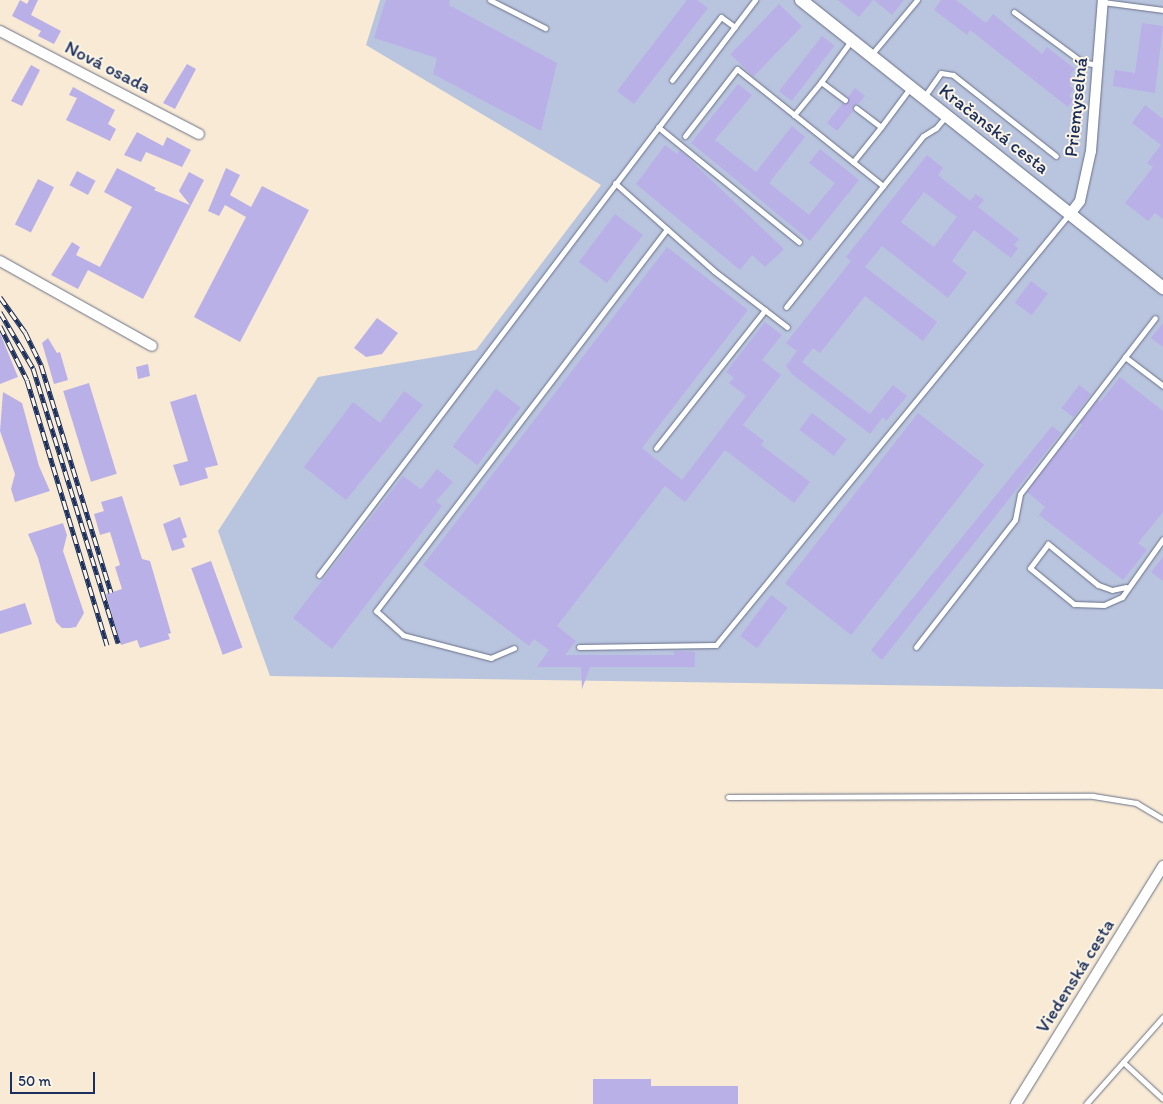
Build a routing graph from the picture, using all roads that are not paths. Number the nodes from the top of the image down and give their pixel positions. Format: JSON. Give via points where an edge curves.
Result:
{"nodes":[{"id":1,"x":490,"y":0,"type":"edge"},
{"id":2,"x":755,"y":0,"type":"edge"},
{"id":3,"x":801,"y":0,"type":"edge"},
{"id":4,"x":915,"y":1,"type":"edge"},
{"id":5,"x":1103,"y":1,"type":"edge"},
{"id":6,"x":1163,"y":10,"type":"edge"},
{"id":7,"x":1014,"y":12,"type":"dead end"},
{"id":8,"x":735,"y":27,"type":"junction"},
{"id":9,"x":545,"y":28,"type":"dead end"},
{"id":10,"x":0,"y":31,"type":"edge"},
{"id":11,"x":852,"y":41,"type":"junction"},
{"id":12,"x":870,"y":55,"type":"junction"},
{"id":13,"x":1098,"y":65,"type":"junction"},
{"id":14,"x":672,"y":80,"type":"dead end"},
{"id":15,"x":821,"y":82,"type":"junction"},
{"id":16,"x":910,"y":87,"type":"junction"},
{"id":17,"x":924,"y":98,"type":"junction"},
{"id":18,"x":845,"y":100,"type":"dead end"},
{"id":19,"x":856,"y":108,"type":"dead end"},
{"id":20,"x":794,"y":115,"type":"junction"},
{"id":21,"x":946,"y":116,"type":"junction"},
{"id":22,"x":658,"y":126,"type":"junction"},
{"id":23,"x":881,"y":127,"type":"junction"},
{"id":24,"x":199,"y":134,"type":"dead end"},
{"id":25,"x":684,"y":136,"type":"dead end"},
{"id":26,"x":1056,"y":156,"type":"dead end"},
{"id":27,"x":852,"y":162,"type":"junction"},
{"id":28,"x":615,"y":183,"type":"junction"},
{"id":29,"x":883,"y":186,"type":"junction"},
{"id":30,"x":1070,"y":214,"type":"junction"},
{"id":31,"x":667,"y":229,"type":"junction"},
{"id":32,"x":799,"y":242,"type":"dead end"},
{"id":33,"x":0,"y":261,"type":"edge"},
{"id":34,"x":1163,"y":288,"type":"edge"},
{"id":35,"x":786,"y":307,"type":"dead end"},
{"id":36,"x":765,"y":310,"type":"junction"},
{"id":37,"x":1156,"y":318,"type":"dead end"},
{"id":38,"x":787,"y":327,"type":"dead end"},
{"id":39,"x":152,"y":346,"type":"dead end"},
{"id":40,"x":1125,"y":357,"type":"junction"},
{"id":41,"x":1163,"y":386,"type":"edge"},
{"id":42,"x":656,"y":448,"type":"dead end"},
{"id":43,"x":1163,"y":539,"type":"edge"},
{"id":44,"x":319,"y":574,"type":"dead end"},
{"id":45,"x":1126,"y":587,"type":"junction"},
{"id":46,"x":579,"y":647,"type":"dead end"},
{"id":47,"x":916,"y":647,"type":"dead end"},
{"id":48,"x":514,"y":648,"type":"dead end"},
{"id":49,"x":728,"y":797,"type":"dead end"},
{"id":50,"x":1163,"y":819,"type":"edge"},
{"id":51,"x":1163,"y":866,"type":"edge"},
{"id":52,"x":1163,"y":1017,"type":"edge"},
{"id":53,"x":1123,"y":1062,"type":"junction"},
{"id":54,"x":1163,"y":1099,"type":"edge"},
{"id":55,"x":1016,"y":1104,"type":"edge"},
{"id":56,"x":1086,"y":1104,"type":"edge"}],
"edges":[{"from":1,"to":9,"type":"lane"},
{"from":2,"to":8,"type":"lane"},
{"from":3,"to":11,"type":"street","name":"Kračanská cesta"},
{"from":4,"to":12,"type":"lane"},
{"from":5,"to":6,"type":"lane"},
{"from":5,"to":13,"type":"street","name":"Priemyselná"},
{"from":7,"to":13,"type":"lane","via":[[1082,62]]},
{"from":8,"to":14,"type":"lane","via":[[721,16]]},
{"from":8,"to":22,"type":"lane"},
{"from":10,"to":24,"type":"street","name":"Nová osada"},
{"from":11,"to":12,"type":"street","name":"Kračanská cesta"},
{"from":11,"to":15,"type":"lane"},
{"from":12,"to":16,"type":"street","name":"Kračanská cesta"},
{"from":13,"to":30,"type":"street","name":"Priemyselná","via":[[1091,151],[1080,201]]},
{"from":15,"to":18,"type":"lane"},
{"from":15,"to":20,"type":"lane"},
{"from":16,"to":17,"type":"street","name":"Kračanská cesta"},
{"from":16,"to":23,"type":"lane"},
{"from":17,"to":21,"type":"street","name":"Kračanská cesta"},
{"from":17,"to":26,"type":"lane","via":[[941,73],[953,75]]},
{"from":19,"to":23,"type":"lane"},
{"from":20,"to":25,"type":"lane","via":[[737,69]]},
{"from":20,"to":27,"type":"lane"},
{"from":21,"to":29,"type":"lane","via":[[923,136]]},
{"from":21,"to":30,"type":"street","name":"Kračanská cesta"},
{"from":22,"to":28,"type":"lane"},
{"from":22,"to":32,"type":"lane"},
{"from":23,"to":27,"type":"lane"},
{"from":27,"to":29,"type":"lane"},
{"from":28,"to":31,"type":"lane"},
{"from":28,"to":44,"type":"lane","via":[[501,339]]},
{"from":29,"to":35,"type":"lane"},
{"from":30,"to":34,"type":"street","name":"Kračanská cesta"},
{"from":30,"to":46,"type":"lane","via":[[716,645]]},
{"from":31,"to":36,"type":"lane"},
{"from":31,"to":48,"type":"lane","via":[[376,611],[403,634],[456,649],[492,658]]},
{"from":33,"to":39,"type":"street"},
{"from":36,"to":38,"type":"lane"},
{"from":36,"to":42,"type":"lane"},
{"from":37,"to":40,"type":"lane"},
{"from":40,"to":41,"type":"lane"},
{"from":40,"to":47,"type":"lane","via":[[1020,494],[1015,520]]},
{"from":43,"to":45,"type":"lane"},
{"from":45,"to":45,"type":"lane","via":[[1112,590],[1098,585],[1048,544],[1030,568],[1074,604],[1113,604],[1122,597]]},
{"from":49,"to":50,"type":"lane","via":[[1093,796],[1136,803]]},
{"from":51,"to":55,"type":"street","name":"Viedenská cesta"},
{"from":52,"to":53,"type":"lane"},
{"from":53,"to":54,"type":"lane"},
{"from":53,"to":56,"type":"lane"}]}
